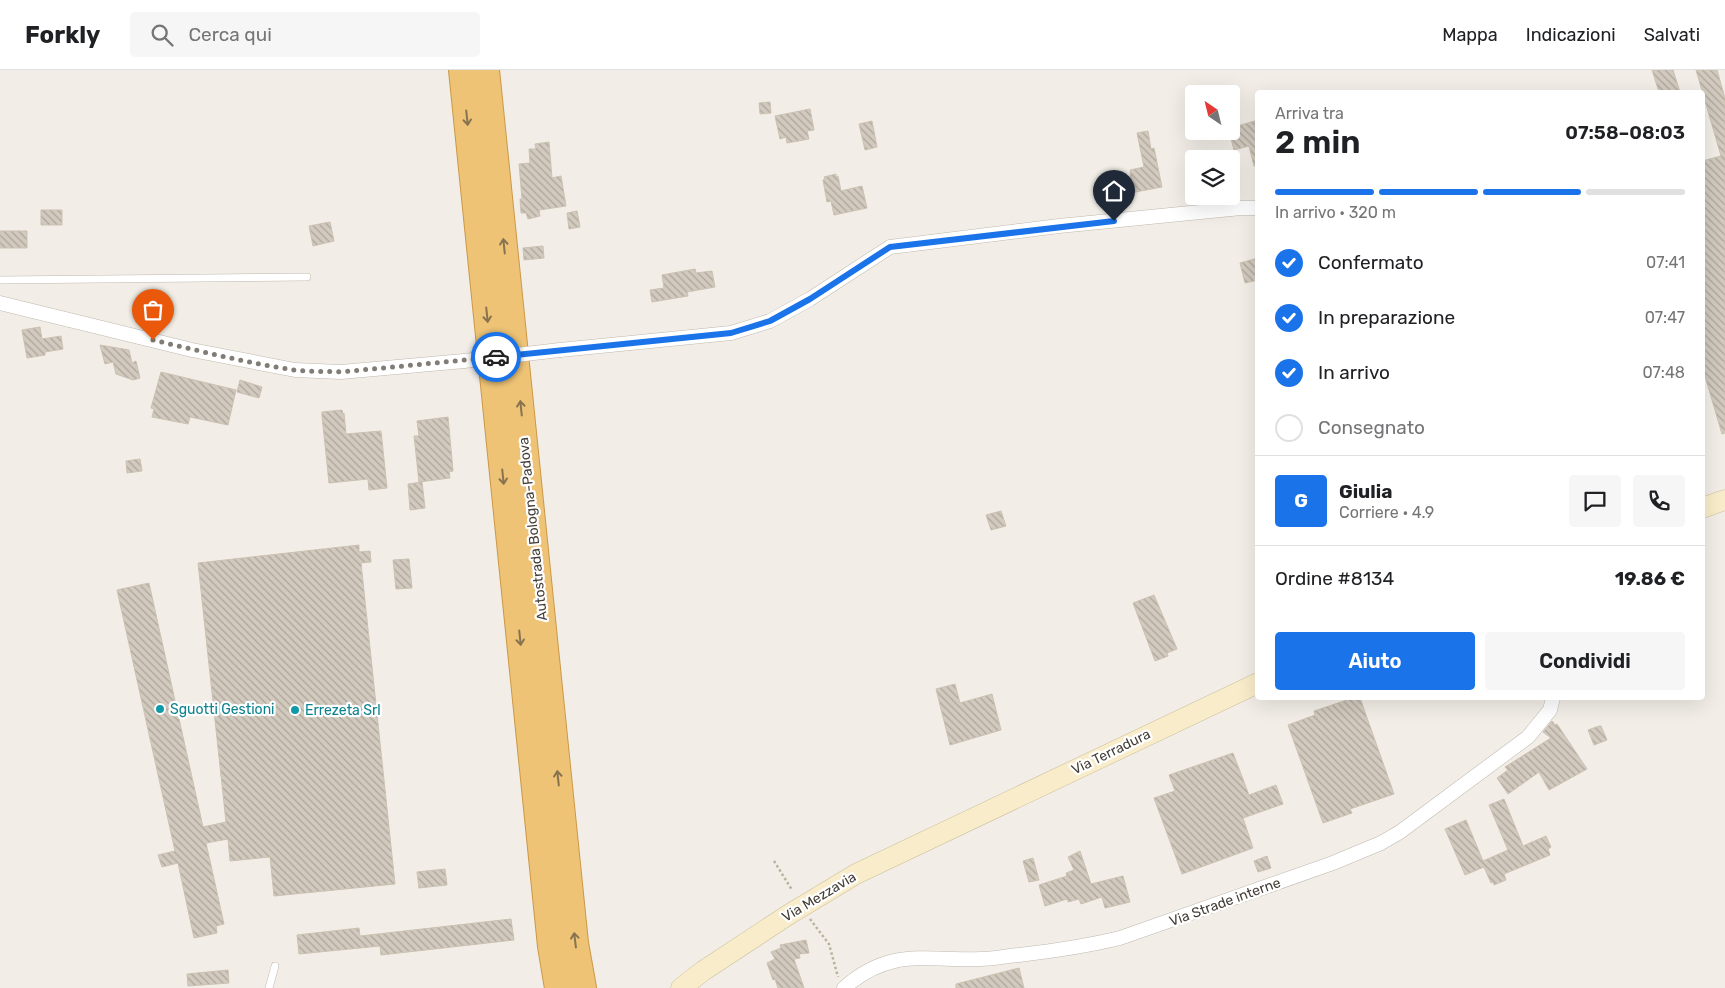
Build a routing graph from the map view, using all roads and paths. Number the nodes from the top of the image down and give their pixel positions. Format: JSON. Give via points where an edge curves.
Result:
{"nodes":[{"id":1,"x":462,"y":70,"type":"edge"},
{"id":2,"x":486,"y":70,"type":"edge"},
{"id":3,"x":1255,"y":208,"type":"edge"},
{"id":4,"x":307,"y":277,"type":"dead end"},
{"id":5,"x":0,"y":280,"type":"edge"},
{"id":6,"x":0,"y":303,"type":"edge"},
{"id":7,"x":1725,"y":500,"type":"edge"},
{"id":8,"x":1705,"y":507,"type":"edge"},
{"id":9,"x":1255,"y":683,"type":"edge"},
{"id":10,"x":1552,"y":700,"type":"edge"},
{"id":11,"x":965,"y":822,"type":"joint"},
{"id":12,"x":774,"y":860,"type":"dead end"},
{"id":13,"x":792,"y":890,"type":"dead end"},
{"id":14,"x":809,"y":918,"type":"dead end"},
{"id":15,"x":275,"y":966,"type":"dead end"},
{"id":16,"x":845,"y":987,"type":"edge"},
{"id":17,"x":269,"y":988,"type":"edge"},
{"id":18,"x":558,"y":988,"type":"edge"},
{"id":19,"x":583,"y":988,"type":"edge"},
{"id":20,"x":681,"y":988,"type":"edge"}],
"edges":[{"from":1,"to":18,"type":"highway","name":"Autostrada Bologna-Padova","one_way":true,"via":[[551,946]]},
{"from":19,"to":2,"type":"highway","name":"Autostrada Bologna-Padova","one_way":true,"via":[[572,913]]},
{"from":3,"to":6,"type":"street","bridge":true,"via":[[1059,226],[890,247],[770,321],[731,333],[341,372],[295,370],[192,350]]},
{"from":4,"to":5,"type":"lane"},
{"from":7,"to":8,"type":"main road"},
{"from":9,"to":11,"type":"main road","name":"Via Terradura"},
{"from":10,"to":16,"type":"street","name":"Via Strade interne","via":[[1550,710],[1528,737],[1400,832],[1333,863],[1120,938],[981,959],[896,960],[877,965]]},
{"from":11,"to":20,"type":"main road","name":"Via Mezzavia","via":[[856,874],[788,915]]},
{"from":12,"to":13,"type":"path"},
{"from":14,"to":16,"type":"path","via":[[829,944],[836,975]]},
{"from":15,"to":17,"type":"lane"}]}
